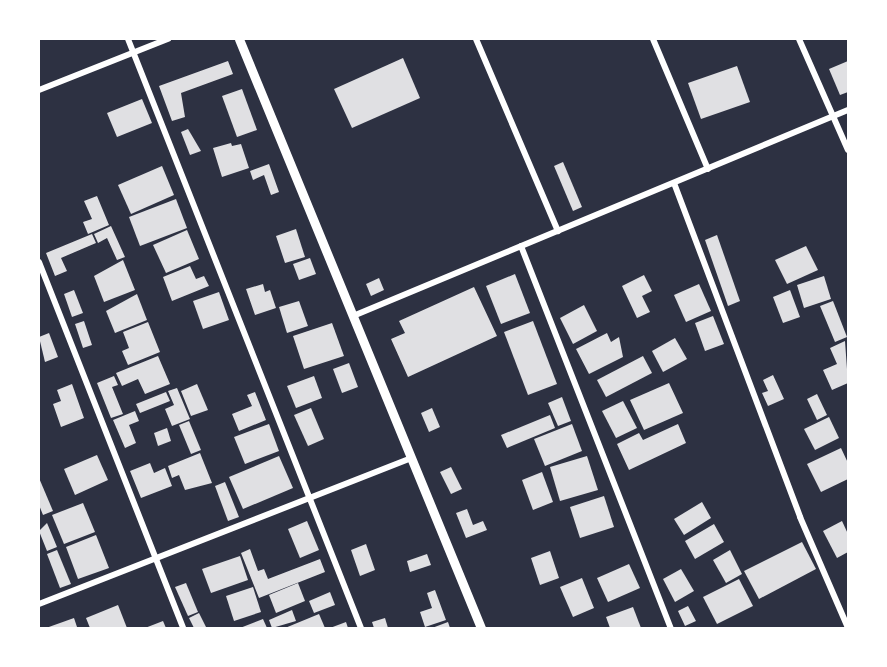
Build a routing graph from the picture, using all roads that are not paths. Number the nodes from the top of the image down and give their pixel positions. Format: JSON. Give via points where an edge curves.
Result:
{"nodes":[{"id":1,"x":128,"y":39,"type":"edge"},
{"id":2,"x":168,"y":39,"type":"edge"},
{"id":3,"x":238,"y":39,"type":"edge"},
{"id":4,"x":476,"y":39,"type":"edge"},
{"id":5,"x":653,"y":39,"type":"edge"},
{"id":6,"x":799,"y":39,"type":"edge"},
{"id":7,"x":133,"y":53,"type":"junction"},
{"id":8,"x":39,"y":90,"type":"edge"},
{"id":9,"x":848,"y":110,"type":"edge"},
{"id":10,"x":834,"y":116,"type":"junction"},
{"id":11,"x":848,"y":150,"type":"edge"},
{"id":12,"x":708,"y":169,"type":"junction"},
{"id":13,"x":674,"y":183,"type":"junction"},
{"id":14,"x":558,"y":231,"type":"junction"},
{"id":15,"x":521,"y":246,"type":"junction"},
{"id":16,"x":39,"y":262,"type":"edge"},
{"id":17,"x":353,"y":316,"type":"junction"},
{"id":18,"x":411,"y":458,"type":"junction"},
{"id":19,"x":310,"y":498,"type":"junction"},
{"id":20,"x":156,"y":558,"type":"junction"},
{"id":21,"x":39,"y":604,"type":"edge"},
{"id":22,"x":183,"y":628,"type":"edge"},
{"id":23,"x":361,"y":628,"type":"edge"},
{"id":24,"x":481,"y":628,"type":"edge"},
{"id":25,"x":671,"y":628,"type":"edge"},
{"id":26,"x":848,"y":628,"type":"edge"}],
"edges":[{"from":1,"to":7,"type":"street"},
{"from":2,"to":7,"type":"street"},
{"from":3,"to":17,"type":"street"},
{"from":4,"to":14,"type":"street"},
{"from":5,"to":12,"type":"street"},
{"from":6,"to":10,"type":"street"},
{"from":7,"to":8,"type":"street"},
{"from":7,"to":19,"type":"street"},
{"from":9,"to":10,"type":"street"},
{"from":10,"to":11,"type":"street"},
{"from":10,"to":12,"type":"street"},
{"from":12,"to":13,"type":"street"},
{"from":13,"to":14,"type":"street"},
{"from":13,"to":26,"type":"street","via":[[800,517]]},
{"from":14,"to":15,"type":"street"},
{"from":15,"to":17,"type":"street"},
{"from":15,"to":25,"type":"street"},
{"from":16,"to":20,"type":"street"},
{"from":17,"to":18,"type":"street"},
{"from":18,"to":19,"type":"street"},
{"from":18,"to":24,"type":"street"},
{"from":19,"to":20,"type":"street"},
{"from":19,"to":23,"type":"street"},
{"from":20,"to":21,"type":"street"},
{"from":20,"to":22,"type":"street"}]}
